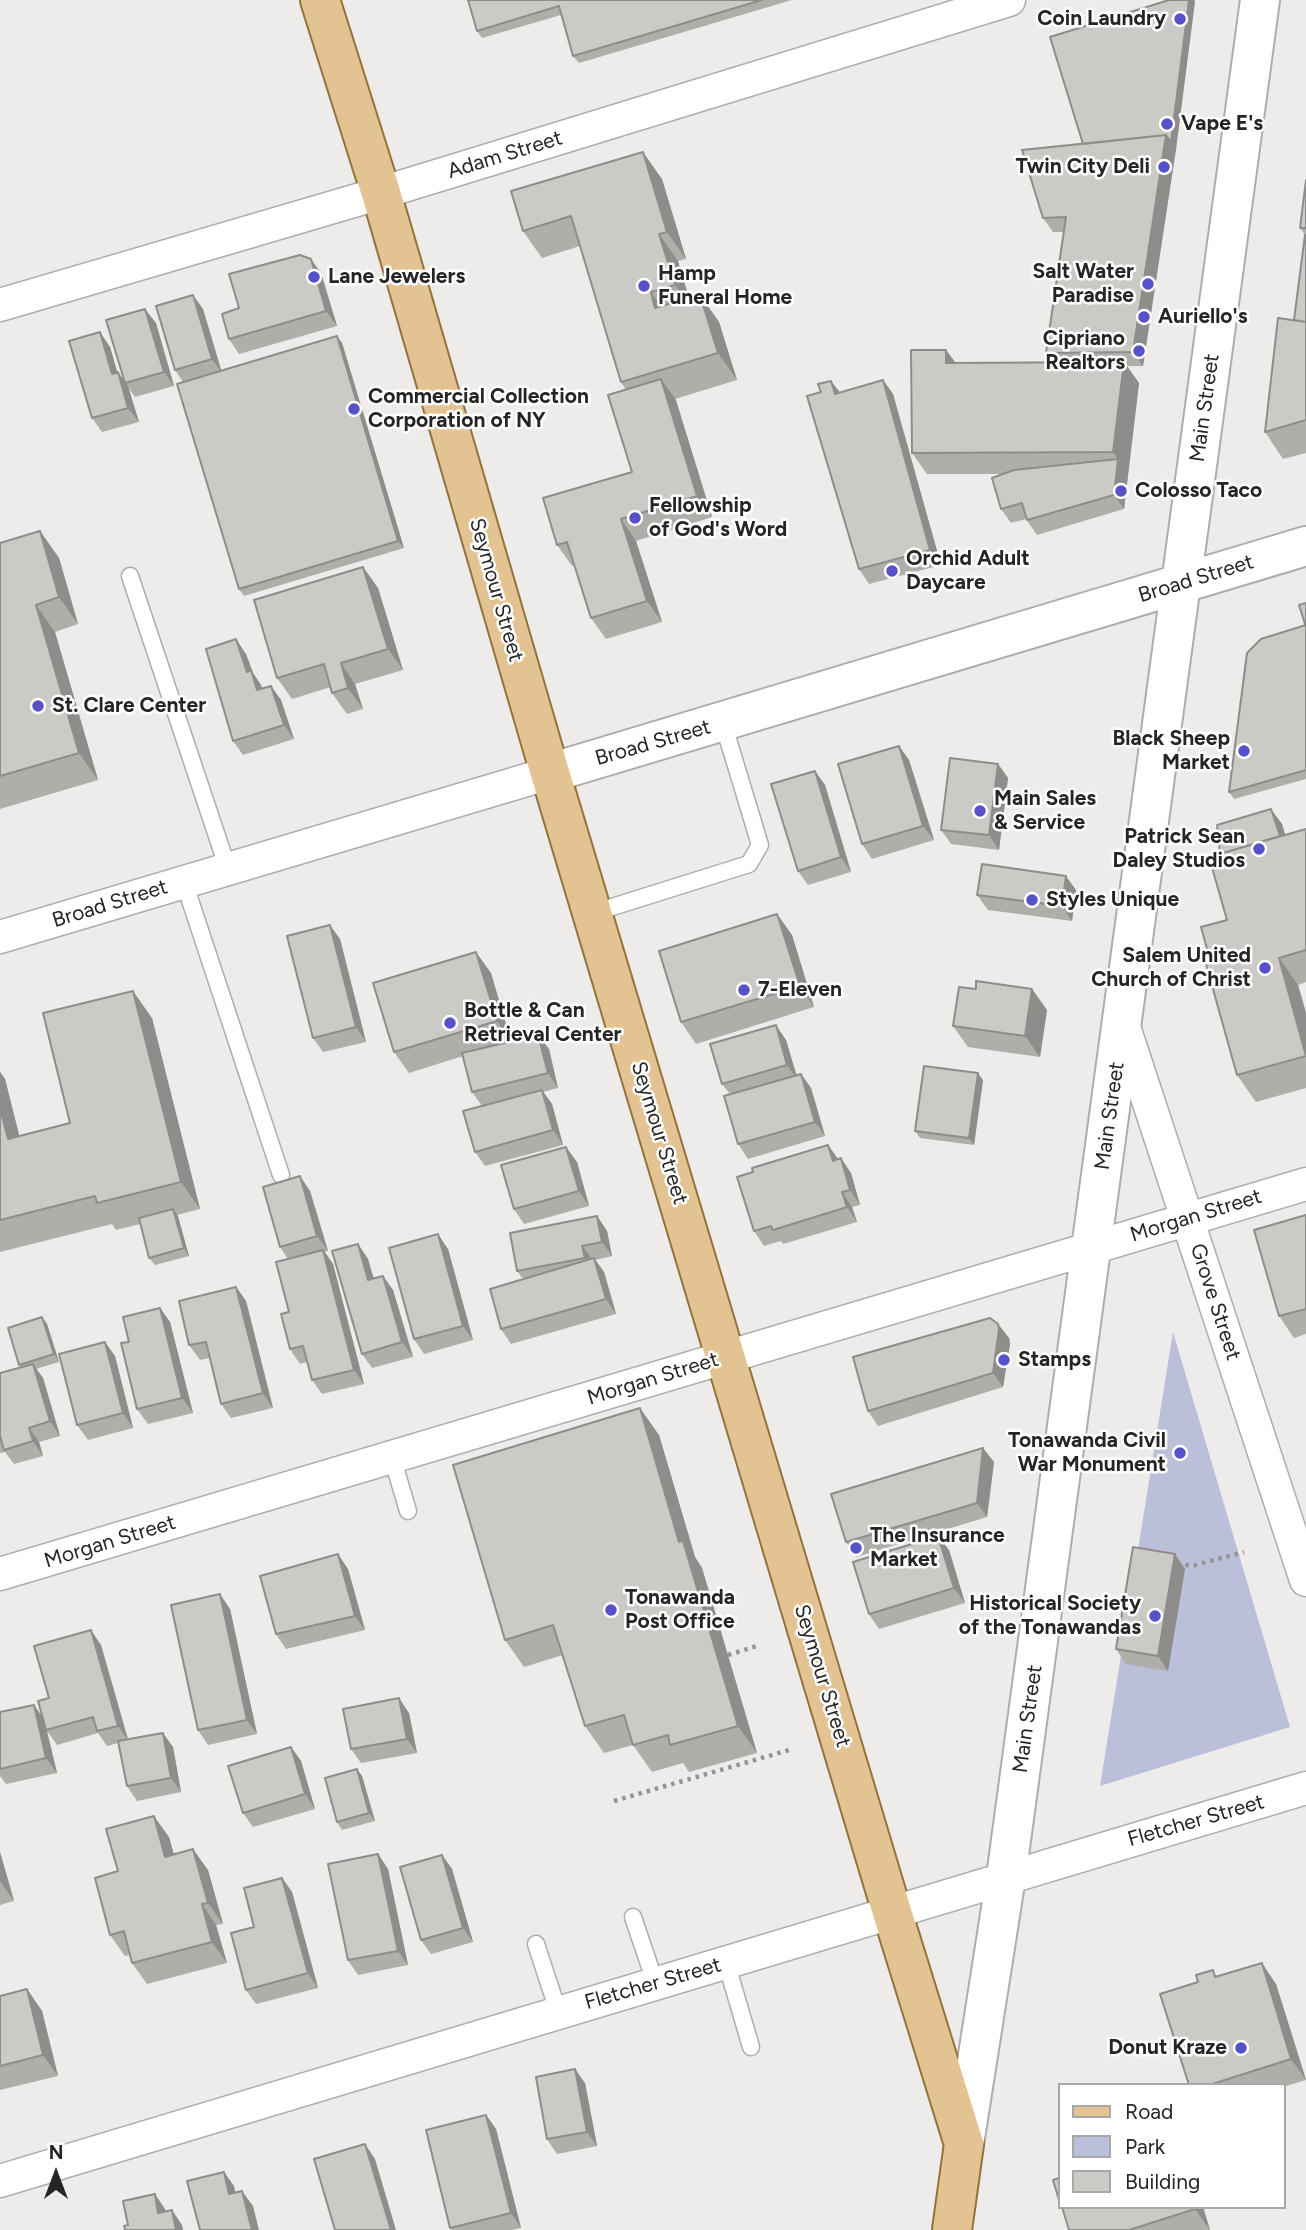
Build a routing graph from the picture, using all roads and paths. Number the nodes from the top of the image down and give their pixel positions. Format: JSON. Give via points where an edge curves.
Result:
{"nodes":[{"id":1,"x":320,"y":0,"type":"edge"},
{"id":2,"x":1260,"y":0,"type":"edge"},
{"id":3,"x":1000,"y":1,"type":"edge"},
{"id":4,"x":381,"y":193,"type":"junction"},
{"id":5,"x":0,"y":305,"type":"edge"},
{"id":6,"x":1306,"y":546,"type":"edge"},
{"id":7,"x":130,"y":576,"type":"dead end"},
{"id":8,"x":1182,"y":581,"type":"junction"},
{"id":9,"x":723,"y":723,"type":"junction"},
{"id":10,"x":550,"y":772,"type":"junction"},
{"id":11,"x":228,"y":869,"type":"junction"},
{"id":12,"x":184,"y":883,"type":"junction"},
{"id":13,"x":593,"y":913,"type":"junction"},
{"id":14,"x":0,"y":937,"type":"edge"},
{"id":15,"x":1123,"y":1024,"type":"junction"},
{"id":16,"x":281,"y":1175,"type":"dead end"},
{"id":17,"x":1306,"y":1184,"type":"edge"},
{"id":18,"x":1188,"y":1218,"type":"junction"},
{"id":19,"x":1093,"y":1247,"type":"junction"},
{"id":20,"x":727,"y":1357,"type":"junction"},
{"id":21,"x":392,"y":1457,"type":"junction"},
{"id":22,"x":408,"y":1511,"type":"dead end"},
{"id":23,"x":1244,"y":1552,"type":"dead end"},
{"id":24,"x":1168,"y":1562,"type":"edge"},
{"id":25,"x":0,"y":1574,"type":"edge"},
{"id":26,"x":1306,"y":1580,"type":"edge"},
{"id":27,"x":757,"y":1646,"type":"dead end"},
{"id":28,"x":728,"y":1655,"type":"dead end"},
{"id":29,"x":789,"y":1751,"type":"dead end"},
{"id":30,"x":1306,"y":1788,"type":"edge"},
{"id":31,"x":614,"y":1801,"type":"dead end"},
{"id":32,"x":1006,"y":1877,"type":"junction"},
{"id":33,"x":892,"y":1912,"type":"junction"},
{"id":34,"x":634,"y":1917,"type":"dead end"},
{"id":35,"x":536,"y":1944,"type":"dead end"},
{"id":36,"x":726,"y":1962,"type":"junction"},
{"id":37,"x":655,"y":1982,"type":"junction"},
{"id":38,"x":558,"y":2011,"type":"junction"},
{"id":39,"x":751,"y":2047,"type":"dead end"},
{"id":40,"x":964,"y":2144,"type":"junction"},
{"id":41,"x":0,"y":2181,"type":"edge"},
{"id":42,"x":952,"y":2230,"type":"edge"}],
"edges":[{"from":1,"to":4,"type":"main road","name":"Seymour Street"},
{"from":2,"to":8,"type":"street","name":"Main Street"},
{"from":3,"to":4,"type":"street","name":"Adam Street"},
{"from":4,"to":5,"type":"street","name":"Adam Street"},
{"from":4,"to":10,"type":"main road","name":"Seymour Street"},
{"from":6,"to":8,"type":"street","name":"Broad Street"},
{"from":7,"to":11,"type":"lane"},
{"from":8,"to":9,"type":"street","name":"Broad Street"},
{"from":8,"to":15,"type":"street","name":"Main Street"},
{"from":9,"to":10,"type":"street","name":"Broad Street"},
{"from":9,"to":13,"type":"lane","via":[[760,845],[749,864]]},
{"from":10,"to":11,"type":"street","name":"Broad Street"},
{"from":10,"to":13,"type":"main road","name":"Seymour Street"},
{"from":11,"to":12,"type":"street","name":"Broad Street"},
{"from":12,"to":14,"type":"street","name":"Broad Street"},
{"from":12,"to":16,"type":"lane"},
{"from":13,"to":20,"type":"main road","name":"Seymour Street"},
{"from":15,"to":18,"type":"street","name":"Grove Street"},
{"from":15,"to":19,"type":"street","name":"Main Street"},
{"from":17,"to":18,"type":"street","name":"Morgan Street"},
{"from":18,"to":19,"type":"street","name":"Morgan Street"},
{"from":18,"to":26,"type":"street","name":"Grove Street"},
{"from":19,"to":20,"type":"street","name":"Morgan Street"},
{"from":19,"to":32,"type":"street","name":"Main Street"},
{"from":20,"to":21,"type":"street","name":"Morgan Street"},
{"from":20,"to":33,"type":"main road","name":"Seymour Street"},
{"from":21,"to":22,"type":"lane"},
{"from":21,"to":25,"type":"street","name":"Morgan Street"},
{"from":23,"to":24,"type":"path","via":[[1192,1566]]},
{"from":27,"to":28,"type":"path"},
{"from":29,"to":31,"type":"path"},
{"from":30,"to":32,"type":"street","name":"Fletcher Street"},
{"from":32,"to":33,"type":"street","name":"Fletcher Street"},
{"from":32,"to":40,"type":"street","name":"Main Street"},
{"from":33,"to":36,"type":"street","name":"Fletcher Street"},
{"from":33,"to":40,"type":"main road","name":"Seymour Street"},
{"from":34,"to":37,"type":"lane"},
{"from":35,"to":38,"type":"lane"},
{"from":36,"to":37,"type":"street","name":"Fletcher Street"},
{"from":36,"to":39,"type":"lane"},
{"from":37,"to":38,"type":"street","name":"Fletcher Street"},
{"from":38,"to":41,"type":"street","name":"Fletcher Street"},
{"from":40,"to":42,"type":"main road","name":"Main Street"}]}
